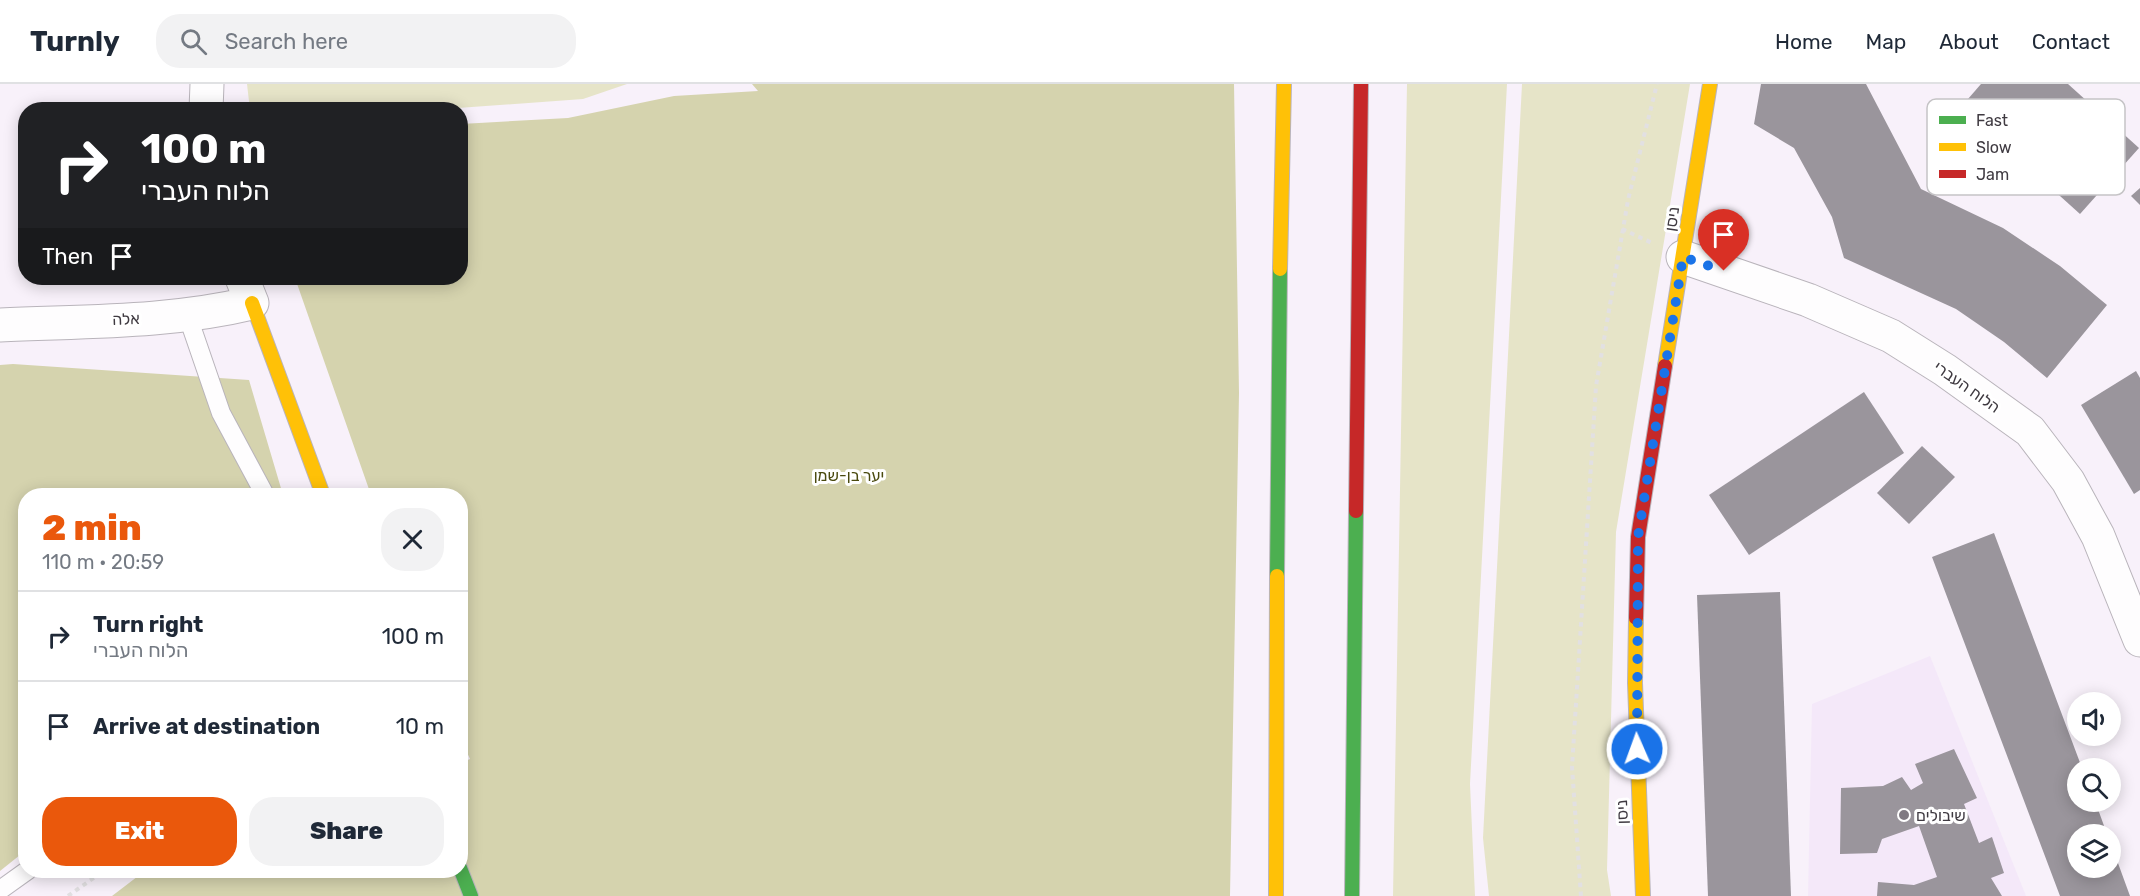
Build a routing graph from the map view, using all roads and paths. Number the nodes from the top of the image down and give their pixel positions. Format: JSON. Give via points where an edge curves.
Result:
{"nodes":[{"id":1,"x":207,"y":84,"type":"edge"},
{"id":2,"x":1284,"y":84,"type":"edge"},
{"id":3,"x":1361,"y":84,"type":"edge"},
{"id":4,"x":1658,"y":84,"type":"edge"},
{"id":5,"x":1710,"y":84,"type":"edge"},
{"id":6,"x":206,"y":102,"type":"edge"},
{"id":7,"x":1683,"y":257,"type":"junction"},
{"id":8,"x":247,"y":290,"type":"edge"},
{"id":9,"x":188,"y":317,"type":"junction"},
{"id":10,"x":0,"y":325,"type":"edge"},
{"id":11,"x":261,"y":488,"type":"edge"},
{"id":12,"x":320,"y":488,"type":"edge"},
{"id":13,"x":2140,"y":640,"type":"edge"},
{"id":14,"x":18,"y":877,"type":"edge"},
{"id":15,"x":94,"y":878,"type":"edge"},
{"id":16,"x":464,"y":878,"type":"edge"},
{"id":17,"x":0,"y":890,"type":"edge"},
{"id":18,"x":68,"y":896,"type":"edge"},
{"id":19,"x":471,"y":896,"type":"edge"},
{"id":20,"x":1276,"y":896,"type":"edge"},
{"id":21,"x":1353,"y":896,"type":"edge"},
{"id":22,"x":1581,"y":896,"type":"edge"},
{"id":23,"x":1643,"y":896,"type":"edge"}],
"edges":[{"from":1,"to":6,"type":"street"},
{"from":2,"to":20,"type":"main road","via":[[1278,381]]},
{"from":3,"to":21,"type":"main road"},
{"from":4,"to":22,"type":"path","via":[[1628,200],[1596,386],[1572,767]]},
{"from":5,"to":7,"type":"main road","name":"ניסן"},
{"from":7,"to":13,"type":"street","name":"הלוח העברי","via":[[1808,300],[1891,336],[2030,431],[2068,481],[2098,536]]},
{"from":7,"to":23,"type":"main road","name":"ניסן","via":[[1638,537],[1635,683]]},
{"from":8,"to":9,"type":"street","name":"אלה"},
{"from":8,"to":12,"type":"main road"},
{"from":9,"to":10,"type":"street","name":"אלה"},
{"from":9,"to":11,"type":"lane","via":[[221,413]]},
{"from":14,"to":17,"type":"lane"},
{"from":15,"to":18,"type":"path"},
{"from":16,"to":19,"type":"main road"}]}
